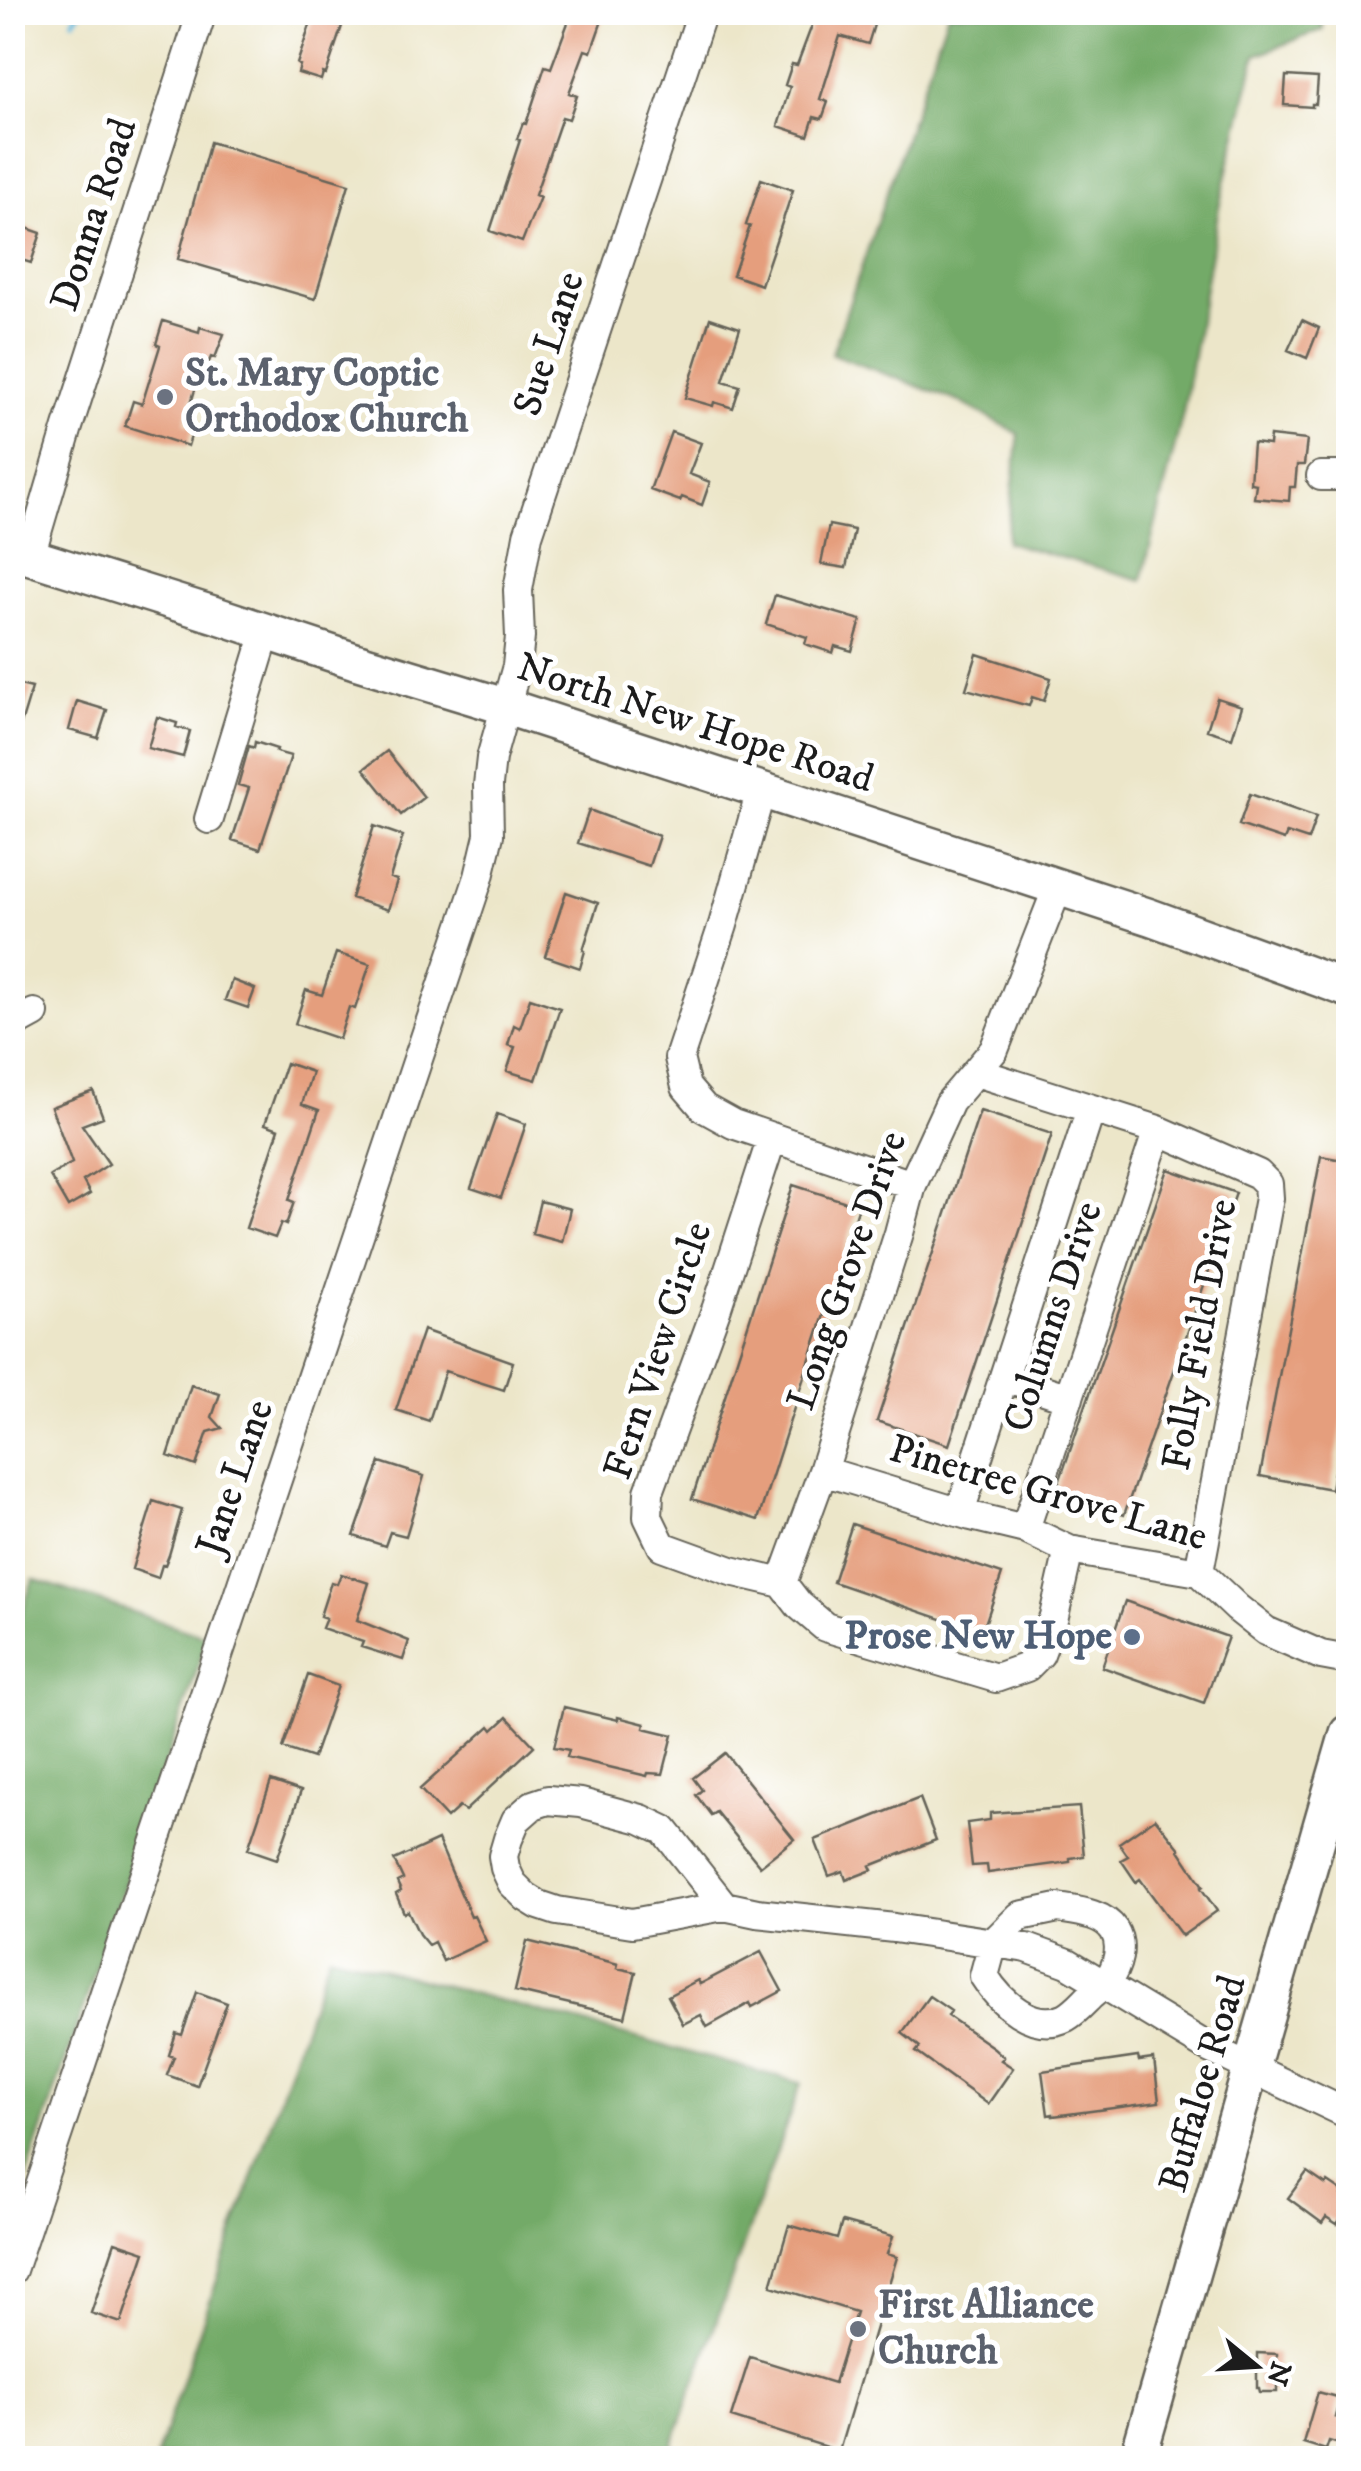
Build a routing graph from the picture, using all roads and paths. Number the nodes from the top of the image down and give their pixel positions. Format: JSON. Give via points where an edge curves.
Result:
{"nodes":[{"id":1,"x":202,"y":12,"type":"edge"},
{"id":2,"x":702,"y":12,"type":"edge"},
{"id":3,"x":21,"y":554,"type":"edge"},
{"id":4,"x":266,"y":632,"type":"junction"},
{"id":5,"x":506,"y":707,"type":"junction"},
{"id":6,"x":761,"y":791,"type":"junction"},
{"id":7,"x":209,"y":819,"type":"dead end"},
{"id":8,"x":1058,"y":887,"type":"junction"},
{"id":9,"x":1347,"y":989,"type":"edge"},
{"id":10,"x":976,"y":1072,"type":"junction"},
{"id":11,"x":1091,"y":1108,"type":"junction"},
{"id":12,"x":1158,"y":1130,"type":"junction"},
{"id":13,"x":772,"y":1138,"type":"junction"},
{"id":14,"x":912,"y":1184,"type":"junction"},
{"id":15,"x":1004,"y":1377,"type":"junction"},
{"id":16,"x":1069,"y":1398,"type":"junction"},
{"id":17,"x":823,"y":1470,"type":"junction"},
{"id":18,"x":960,"y":1512,"type":"junction"},
{"id":19,"x":1026,"y":1530,"type":"junction"},
{"id":20,"x":1069,"y":1550,"type":"junction"},
{"id":21,"x":1199,"y":1572,"type":"junction"},
{"id":22,"x":782,"y":1583,"type":"junction"},
{"id":23,"x":1348,"y":1660,"type":"edge"},
{"id":24,"x":1348,"y":1733,"type":"edge"},
{"id":25,"x":724,"y":1906,"type":"junction"},
{"id":26,"x":993,"y":1944,"type":"junction"},
{"id":27,"x":1106,"y":1984,"type":"junction"},
{"id":28,"x":1243,"y":2064,"type":"junction"},
{"id":29,"x":1348,"y":2114,"type":"edge"},
{"id":30,"x":12,"y":2270,"type":"edge"},
{"id":31,"x":1138,"y":2458,"type":"edge"}],
"edges":[{"from":1,"to":3,"type":"street","name":"Donna Road"},
{"from":2,"to":5,"type":"street","name":"Sue Lane","via":[[528,536],[518,590],[517,662]]},
{"from":3,"to":4,"type":"main road","name":"North New Hope Road"},
{"from":4,"to":5,"type":"main road","name":"North New Hope Road"},
{"from":4,"to":7,"type":"street"},
{"from":5,"to":6,"type":"main road","name":"North New Hope Road"},
{"from":5,"to":30,"type":"street","name":"Jane Lane","via":[[491,758],[489,834],[480,877]]},
{"from":6,"to":8,"type":"main road","name":"North New Hope Road"},
{"from":6,"to":13,"type":"street","via":[[679,1058],[686,1086],[704,1108]]},
{"from":8,"to":9,"type":"main road","name":"North New Hope Road"},
{"from":8,"to":10,"type":"street","name":"Long Grove Drive","via":[[1005,1026]]},
{"from":10,"to":11,"type":"street","name":"Folly Field Drive"},
{"from":10,"to":14,"type":"street","name":"Long Grove Drive","via":[[950,1102]]},
{"from":11,"to":12,"type":"street","name":"Folly Field Drive"},
{"from":11,"to":15,"type":"street"},
{"from":12,"to":16,"type":"street","name":"Columns Drive"},
{"from":12,"to":21,"type":"street","name":"Folly Field Drive","via":[[1258,1174],[1270,1198]]},
{"from":13,"to":14,"type":"street"},
{"from":13,"to":22,"type":"street","name":"Fern View Circle","via":[[650,1492],[648,1518],[662,1546]]},
{"from":14,"to":17,"type":"street","name":"Long Grove Drive"},
{"from":15,"to":16,"type":"street"},
{"from":15,"to":18,"type":"street"},
{"from":16,"to":19,"type":"street","name":"Columns Drive"},
{"from":17,"to":18,"type":"street","name":"Pinetree Grove Lane"},
{"from":17,"to":22,"type":"street","name":"Long Grove Drive"},
{"from":18,"to":19,"type":"street","name":"Pinetree Grove Lane"},
{"from":19,"to":20,"type":"street","name":"Pinetree Grove Lane"},
{"from":20,"to":21,"type":"street","name":"Pinetree Grove Lane"},
{"from":20,"to":22,"type":"street","via":[[1040,1654],[1027,1667],[996,1678],[825,1627]]},
{"from":21,"to":23,"type":"street","name":"Pinetree Grove Lane","via":[[1266,1631]]},
{"from":24,"to":28,"type":"main road","name":"Buffaloe Road"},
{"from":25,"to":25,"type":"street","via":[[664,1830],[581,1803],[533,1805],[516,1820],[503,1856],[512,1884],[526,1898],[557,1910],[632,1923]]},
{"from":25,"to":26,"type":"street"},
{"from":26,"to":27,"type":"street","via":[[1027,1948]]},
{"from":26,"to":27,"type":"street","via":[[984,1976],[996,1995],[1030,2020],[1066,2017]]},
{"from":26,"to":27,"type":"street","via":[[1020,1916],[1080,1911],[1112,1927],[1119,1941]]},
{"from":27,"to":28,"type":"street"},
{"from":28,"to":29,"type":"street"},
{"from":28,"to":31,"type":"main road","name":"Buffaloe Road"}]}
